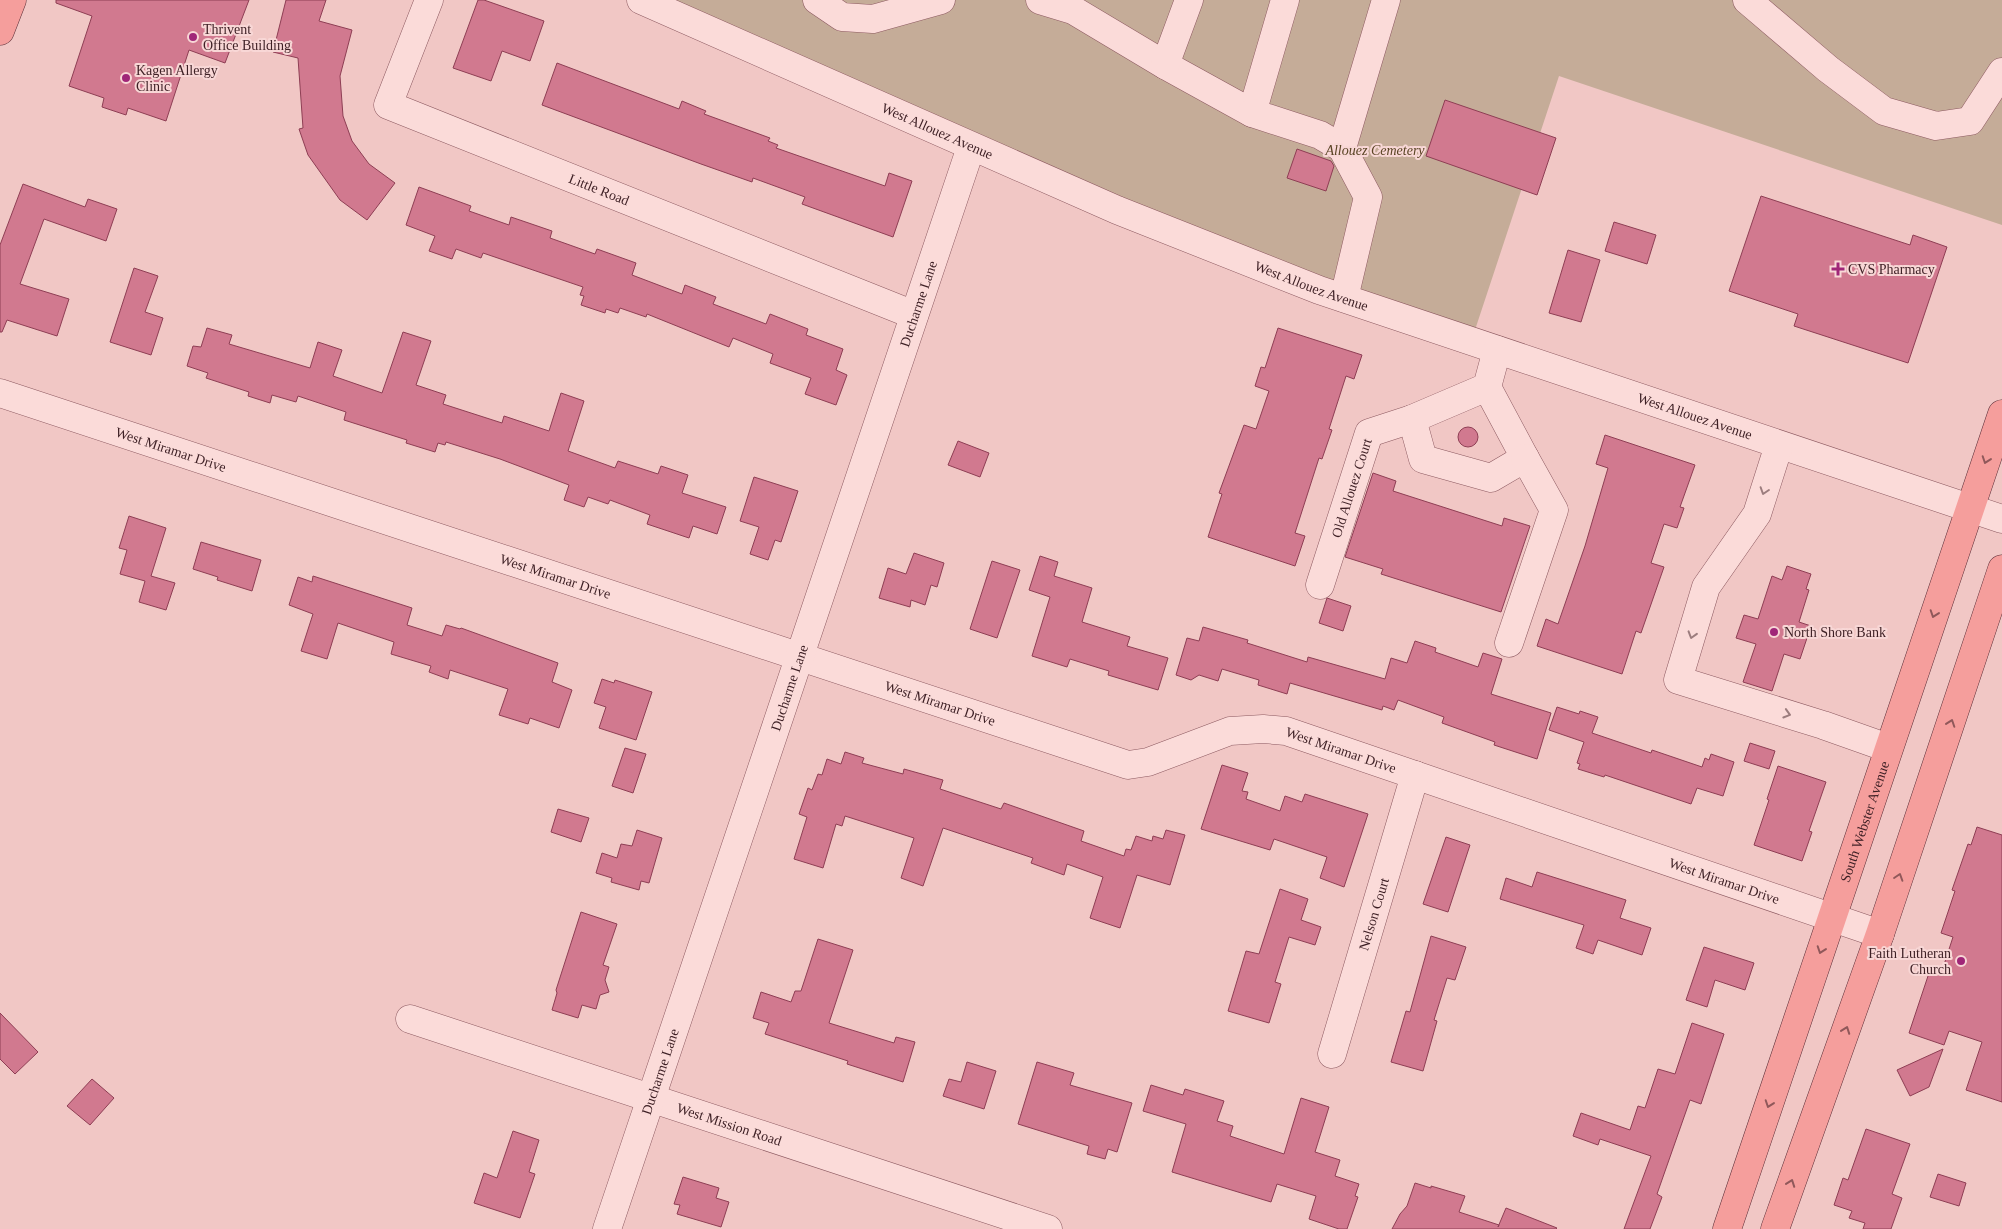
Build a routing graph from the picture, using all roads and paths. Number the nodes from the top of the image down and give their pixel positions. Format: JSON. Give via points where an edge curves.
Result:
{"nodes":[{"id":1,"x":12,"y":0,"type":"edge"},
{"id":2,"x":429,"y":0,"type":"edge"},
{"id":3,"x":641,"y":0,"type":"edge"},
{"id":4,"x":817,"y":0,"type":"edge"},
{"id":5,"x":941,"y":0,"type":"edge"},
{"id":6,"x":1040,"y":0,"type":"edge"},
{"id":7,"x":1189,"y":0,"type":"edge"},
{"id":8,"x":1285,"y":0,"type":"edge"},
{"id":9,"x":1386,"y":0,"type":"edge"},
{"id":10,"x":1747,"y":0,"type":"edge"},
{"id":11,"x":0,"y":31,"type":"edge"},
{"id":12,"x":1166,"y":65,"type":"junction"},
{"id":13,"x":2002,"y":72,"type":"edge"},
{"id":14,"x":1252,"y":113,"type":"junction"},
{"id":15,"x":970,"y":146,"type":"junction"},
{"id":16,"x":1342,"y":148,"type":"junction"},
{"id":17,"x":1344,"y":298,"type":"junction"},
{"id":18,"x":914,"y":315,"type":"junction"},
{"id":19,"x":1497,"y":350,"type":"junction"},
{"id":20,"x":1487,"y":387,"type":"junction"},
{"id":21,"x":0,"y":393,"type":"edge"},
{"id":22,"x":2002,"y":414,"type":"edge"},
{"id":23,"x":1412,"y":418,"type":"junction"},
{"id":24,"x":1779,"y":445,"type":"junction"},
{"id":25,"x":1525,"y":458,"type":"junction"},
{"id":26,"x":1970,"y":508,"type":"junction"},
{"id":27,"x":2002,"y":519,"type":"edge"},
{"id":28,"x":2002,"y":569,"type":"edge"},
{"id":29,"x":1320,"y":586,"type":"dead end"},
{"id":30,"x":1509,"y":643,"type":"dead end"},
{"id":31,"x":798,"y":658,"type":"junction"},
{"id":32,"x":1888,"y":748,"type":"junction"},
{"id":33,"x":1415,"y":774,"type":"junction"},
{"id":34,"x":1832,"y":917,"type":"junction"},
{"id":35,"x":1880,"y":934,"type":"junction"},
{"id":36,"x":410,"y":1019,"type":"dead end"},
{"id":37,"x":1332,"y":1054,"type":"dead end"},
{"id":38,"x":650,"y":1098,"type":"junction"},
{"id":39,"x":607,"y":1229,"type":"edge"},
{"id":40,"x":1048,"y":1229,"type":"edge"},
{"id":41,"x":1727,"y":1229,"type":"edge"},
{"id":42,"x":1775,"y":1229,"type":"edge"}],
"edges":[{"from":1,"to":11,"type":"main road"},
{"from":2,"to":18,"type":"street","name":"Little Road","via":[[388,105]]},
{"from":3,"to":15,"type":"street","name":"West Allouez Avenue"},
{"from":4,"to":5,"type":"street","via":[[842,17],[873,19]]},
{"from":6,"to":12,"type":"street","via":[[1073,10]]},
{"from":7,"to":12,"type":"street"},
{"from":8,"to":14,"type":"street"},
{"from":9,"to":16,"type":"street"},
{"from":10,"to":13,"type":"street","via":[[1828,69],[1892,114],[1936,126],[1970,121]]},
{"from":12,"to":14,"type":"street"},
{"from":14,"to":16,"type":"street","via":[[1320,135]]},
{"from":15,"to":17,"type":"street","name":"West Allouez Avenue","via":[[1136,218]]},
{"from":15,"to":18,"type":"street","name":"Ducharme Lane"},
{"from":16,"to":17,"type":"street","via":[[1368,197]]},
{"from":17,"to":19,"type":"street","name":"West Allouez Avenue"},
{"from":18,"to":31,"type":"street","name":"Ducharme Lane"},
{"from":19,"to":20,"type":"street"},
{"from":19,"to":24,"type":"street","name":"West Allouez Avenue"},
{"from":20,"to":23,"type":"street","name":"Old Allouez Court"},
{"from":20,"to":25,"type":"street"},
{"from":21,"to":31,"type":"street","name":"West Miramar Drive"},
{"from":22,"to":26,"type":"main road","name":"South Webster Avenue","one_way":true},
{"from":23,"to":25,"type":"street","via":[[1423,459],[1491,478]]},
{"from":23,"to":29,"type":"street","name":"Old Allouez Court","via":[[1370,433]]},
{"from":24,"to":26,"type":"street","name":"West Allouez Avenue"},
{"from":24,"to":32,"type":"street","one_way":true,"via":[[1757,514],[1706,588],[1678,680]]},
{"from":25,"to":30,"type":"street","via":[[1554,510]]},
{"from":26,"to":27,"type":"street","name":"West Allouez Avenue"},
{"from":26,"to":32,"type":"main road","name":"South Webster Avenue","one_way":true},
{"from":35,"to":28,"type":"main road","one_way":true},
{"from":31,"to":33,"type":"street","name":"West Miramar Drive","via":[[1128,765],[1148,762],[1230,731],[1263,729],[1286,732]]},
{"from":31,"to":38,"type":"street","name":"Ducharme Lane"},
{"from":32,"to":34,"type":"main road","name":"South Webster Avenue"},
{"from":33,"to":34,"type":"street","name":"West Miramar Drive"},
{"from":33,"to":37,"type":"street","name":"Nelson Court"},
{"from":34,"to":35,"type":"street","name":"West Miramar Drive"},
{"from":34,"to":41,"type":"main road","name":"South Webster Avenue","one_way":true},
{"from":42,"to":35,"type":"main road","one_way":true},
{"from":36,"to":38,"type":"street","name":"West Mission Road"},
{"from":38,"to":39,"type":"street","name":"Ducharme Lane"},
{"from":38,"to":40,"type":"street","name":"West Mission Road"}]}
